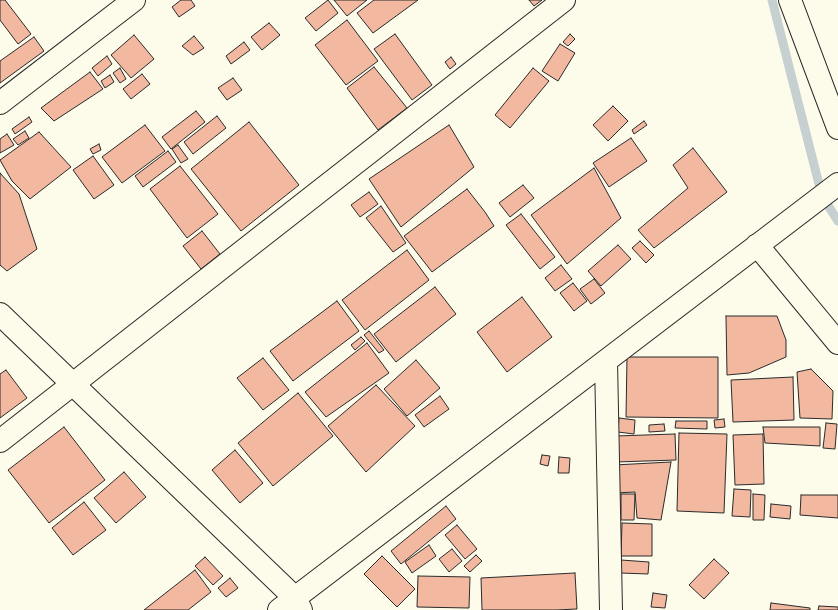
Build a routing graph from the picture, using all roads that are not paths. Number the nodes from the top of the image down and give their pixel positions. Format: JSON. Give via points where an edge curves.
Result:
{"nodes":[{"id":1,"x":134,"y":0,"type":"edge"},
{"id":2,"x":564,"y":0,"type":"edge"},
{"id":3,"x":790,"y":0,"type":"edge"},
{"id":4,"x":0,"y":103,"type":"edge"},
{"id":5,"x":838,"y":128,"type":"edge"},
{"id":6,"x":838,"y":184,"type":"edge"},
{"id":7,"x":757,"y":246,"type":"junction"},
{"id":8,"x":0,"y":314,"type":"edge"},
{"id":9,"x":838,"y":343,"type":"edge"},
{"id":10,"x":606,"y":361,"type":"junction"},
{"id":11,"x":73,"y":384,"type":"junction"},
{"id":12,"x":0,"y":441,"type":"edge"},
{"id":13,"x":292,"y":606,"type":"edge"},
{"id":14,"x":611,"y":610,"type":"edge"}],
"edges":[{"from":1,"to":4,"type":"street"},
{"from":2,"to":11,"type":"street"},
{"from":3,"to":5,"type":"street"},
{"from":6,"to":7,"type":"street"},
{"from":7,"to":9,"type":"street"},
{"from":7,"to":10,"type":"street"},
{"from":8,"to":11,"type":"street"},
{"from":10,"to":13,"type":"street"},
{"from":10,"to":14,"type":"street"},
{"from":11,"to":12,"type":"street"},
{"from":11,"to":13,"type":"street"}]}
